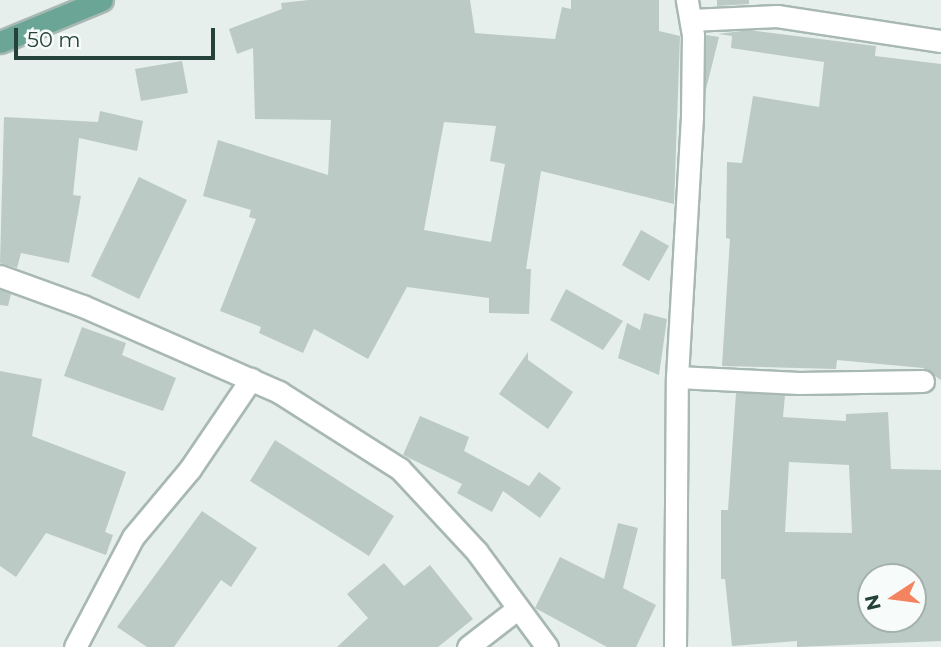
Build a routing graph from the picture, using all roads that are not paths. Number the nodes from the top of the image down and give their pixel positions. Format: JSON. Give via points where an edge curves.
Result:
{"nodes":[{"id":1,"x":102,"y":0,"type":"edge"},
{"id":2,"x":689,"y":10,"type":"edge"},
{"id":3,"x":941,"y":41,"type":"edge"},
{"id":4,"x":0,"y":42,"type":"edge"},
{"id":5,"x":0,"y":276,"type":"edge"},
{"id":6,"x":677,"y":377,"type":"junction"},
{"id":7,"x":251,"y":379,"type":"junction"},
{"id":8,"x":923,"y":381,"type":"dead end"},
{"id":9,"x":517,"y":609,"type":"junction"},
{"id":10,"x":75,"y":647,"type":"edge"},
{"id":11,"x":468,"y":647,"type":"edge"},
{"id":12,"x":547,"y":647,"type":"edge"},
{"id":13,"x":675,"y":647,"type":"edge"}],
"edges":[{"from":1,"to":4,"type":"main road"},
{"from":2,"to":3,"type":"street","via":[[778,16]]},
{"from":2,"to":6,"type":"street","via":[[692,115]]},
{"from":5,"to":7,"type":"street"},
{"from":6,"to":8,"type":"street","via":[[799,383]]},
{"from":6,"to":13,"type":"street"},
{"from":7,"to":9,"type":"street","via":[[305,405],[400,469],[477,552]]},
{"from":7,"to":10,"type":"street","via":[[190,469],[133,537]]},
{"from":9,"to":11,"type":"street"},
{"from":9,"to":12,"type":"street"}]}
